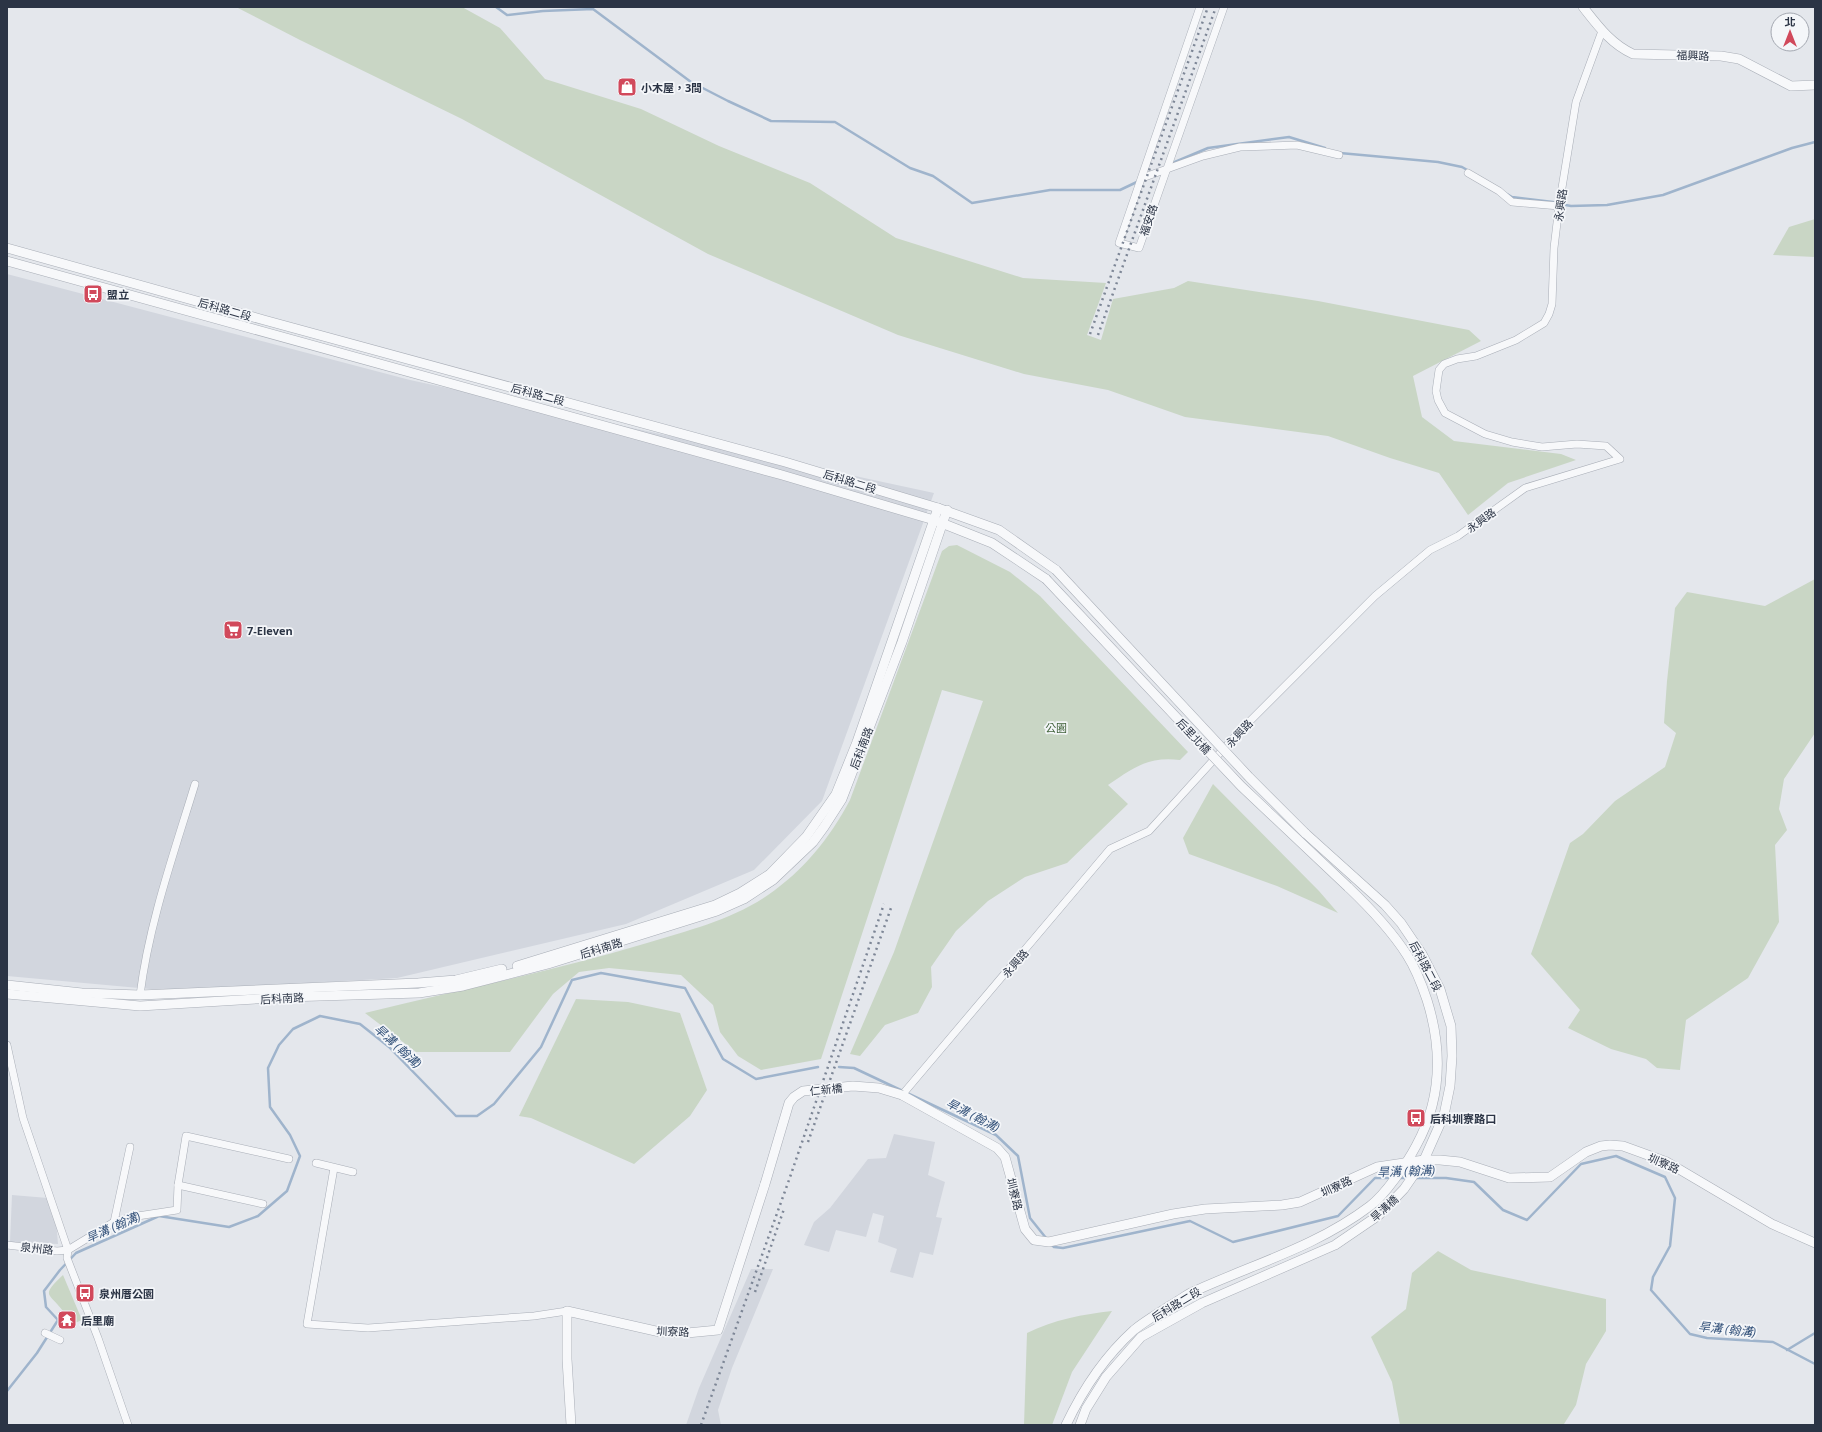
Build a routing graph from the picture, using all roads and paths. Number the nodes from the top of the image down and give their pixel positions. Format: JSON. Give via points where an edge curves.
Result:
{"nodes":[{"id":1,"x":1200,"y":7,"type":"edge"},
{"id":2,"x":1224,"y":7,"type":"edge"},
{"id":3,"x":1583,"y":7,"type":"edge"},
{"id":4,"x":1602,"y":31,"type":"junction"},
{"id":5,"x":1815,"y":85,"type":"edge"},
{"id":6,"x":1339,"y":155,"type":"dead end"},
{"id":7,"x":1166,"y":171,"type":"junction"},
{"id":8,"x":1468,"y":173,"type":"dead end"},
{"id":9,"x":1142,"y":178,"type":"junction"},
{"id":10,"x":1559,"y":206,"type":"junction"},
{"id":11,"x":7,"y":248,"type":"edge"},
{"id":12,"x":7,"y":261,"type":"edge"},
{"id":13,"x":57,"y":262,"type":"junction"},
{"id":14,"x":53,"y":274,"type":"junction"},
{"id":15,"x":393,"y":354,"type":"junction"},
{"id":16,"x":390,"y":368,"type":"junction"},
{"id":17,"x":655,"y":426,"type":"junction"},
{"id":18,"x":653,"y":440,"type":"junction"},
{"id":19,"x":942,"y":509,"type":"junction"},
{"id":20,"x":938,"y":522,"type":"junction"},
{"id":21,"x":1056,"y":570,"type":"joint"},
{"id":22,"x":1046,"y":579,"type":"joint"},
{"id":23,"x":898,"y":640,"type":"junction"},
{"id":24,"x":195,"y":784,"type":"dead end"},
{"id":25,"x":1305,"y":833,"type":"joint"},
{"id":26,"x":1348,"y":887,"type":"joint"},
{"id":27,"x":7,"y":985,"type":"edge"},
{"id":28,"x":7,"y":994,"type":"edge"},
{"id":29,"x":140,"y":995,"type":"junction"},
{"id":30,"x":140,"y":1006,"type":"junction"},
{"id":31,"x":7,"y":1045,"type":"edge"},
{"id":32,"x":902,"y":1095,"type":"junction"},
{"id":33,"x":130,"y":1147,"type":"dead end"},
{"id":34,"x":289,"y":1160,"type":"dead end"},
{"id":35,"x":1424,"y":1160,"type":"junction"},
{"id":36,"x":316,"y":1163,"type":"dead end"},
{"id":37,"x":1408,"y":1163,"type":"junction"},
{"id":38,"x":334,"y":1168,"type":"junction"},
{"id":39,"x":353,"y":1172,"type":"dead end"},
{"id":40,"x":765,"y":1184,"type":"joint"},
{"id":41,"x":178,"y":1185,"type":"junction"},
{"id":42,"x":263,"y":1204,"type":"dead end"},
{"id":43,"x":114,"y":1222,"type":"junction"},
{"id":44,"x":1327,"y":1235,"type":"joint"},
{"id":45,"x":1815,"y":1243,"type":"edge"},
{"id":46,"x":7,"y":1245,"type":"edge"},
{"id":47,"x":1335,"y":1245,"type":"joint"},
{"id":48,"x":67,"y":1254,"type":"junction"},
{"id":49,"x":567,"y":1311,"type":"junction"},
{"id":50,"x":45,"y":1333,"type":"dead end"},
{"id":51,"x":60,"y":1340,"type":"dead end"},
{"id":52,"x":128,"y":1425,"type":"edge"},
{"id":53,"x":571,"y":1425,"type":"edge"},
{"id":54,"x":1066,"y":1425,"type":"edge"},
{"id":55,"x":1080,"y":1425,"type":"edge"}],
"edges":[{"from":1,"to":9,"type":"street","name":"福安路"},
{"from":2,"to":7,"type":"street","name":"福安路"},
{"from":3,"to":4,"type":"street","name":"福興路"},
{"from":4,"to":5,"type":"street","name":"福興路","via":[[1620,48],[1633,54],[1721,56],[1739,59],[1791,86]]},
{"from":4,"to":10,"type":"street","name":"永興路","via":[[1576,102]]},
{"from":6,"to":7,"type":"street","via":[[1297,145],[1240,147],[1203,156]]},
{"from":7,"to":9,"type":"street"},
{"from":7,"to":9,"type":"street","name":"福安路","via":[[1138,248],[1119,243]]},
{"from":8,"to":10,"type":"street","via":[[1499,191],[1512,202]]},
{"from":10,"to":32,"type":"street","name":"永興路","via":[[1552,304],[1544,323],[1498,348],[1444,364],[1436,380],[1438,400],[1445,412],[1485,434],[1542,447],[1576,444],[1606,446],[1620,459],[1525,488],[1458,536],[1430,550],[1375,596],[1238,732],[1149,831],[1110,849]]},
{"from":11,"to":13,"type":"street","name":"后科路二段"},
{"from":12,"to":14,"type":"street","name":"后科路二段"},
{"from":13,"to":14,"type":"street"},
{"from":13,"to":15,"type":"street","name":"后科路二段"},
{"from":14,"to":16,"type":"street","name":"后科路二段"},
{"from":15,"to":16,"type":"street"},
{"from":15,"to":17,"type":"street","name":"后科路二段"},
{"from":16,"to":18,"type":"street","name":"后科路二段"},
{"from":17,"to":18,"type":"street"},
{"from":17,"to":19,"type":"street","name":"后科路二段"},
{"from":18,"to":20,"type":"street","name":"后科路二段","via":[[782,475]]},
{"from":19,"to":20,"type":"street","name":"后科南路"},
{"from":19,"to":21,"type":"street","name":"后科路二段","via":[[999,530]]},
{"from":20,"to":22,"type":"street","name":"后科路二段","via":[[992,544]]},
{"from":20,"to":23,"type":"street","name":"后科南路"},
{"from":21,"to":25,"type":"street","name":"后里北橋","bridge":true,"via":[[1249,777]]},
{"from":22,"to":26,"type":"street","name":"后里北橋","bridge":true,"via":[[1241,786]]},
{"from":23,"to":29,"type":"street","name":"后科南路","via":[[836,794],[818,822],[795,850],[770,874],[715,905],[546,958],[456,980]]},
{"from":23,"to":30,"type":"street","name":"后科南路","via":[[842,799],[824,827],[787,867],[773,880],[744,899],[717,911],[548,964],[463,986],[419,993],[287,997]]},
{"from":24,"to":29,"type":"street","via":[[160,901],[143,969]]},
{"from":25,"to":35,"type":"street","name":"后科路二段","via":[[1385,905],[1401,923],[1422,954],[1440,989],[1451,1026],[1450,1086],[1444,1115]]},
{"from":26,"to":37,"type":"street","name":"后科路二段","via":[[1375,912],[1408,956],[1421,982],[1437,1044],[1438,1076],[1434,1102],[1425,1130]]},
{"from":27,"to":29,"type":"street","name":"后科南路","via":[[82,993]]},
{"from":28,"to":30,"type":"street","name":"后科南路"},
{"from":29,"to":30,"type":"street"},
{"from":31,"to":48,"type":"street","via":[[23,1118]]},
{"from":32,"to":37,"type":"street","name":"圳寮路","via":[[997,1148],[1005,1157],[1025,1229],[1034,1240],[1049,1242],[1205,1209],[1300,1202],[1377,1167]]},
{"from":32,"to":40,"type":"street","name":"仁新橋","bridge":true,"via":[[879,1088],[853,1086],[803,1091],[789,1103]]},
{"from":33,"to":43,"type":"street"},
{"from":34,"to":41,"type":"street","name":"泉州路","via":[[186,1136]]},
{"from":35,"to":37,"type":"street","name":"圳寮路"},
{"from":35,"to":45,"type":"street","name":"圳寮路","via":[[1460,1162],[1509,1178],[1550,1177],[1586,1152],[1601,1146],[1623,1146],[1667,1162],[1772,1224]]},
{"from":35,"to":47,"type":"street","name":"旱溝橋","via":[[1404,1189],[1379,1215]]},
{"from":36,"to":38,"type":"street"},
{"from":37,"to":44,"type":"street","name":"旱溝橋","via":[[1372,1205]]},
{"from":38,"to":39,"type":"street"},
{"from":38,"to":49,"type":"street","via":[[307,1324],[368,1328],[534,1316]]},
{"from":40,"to":49,"type":"street","name":"圳寮路","via":[[718,1330],[660,1332]]},
{"from":41,"to":42,"type":"street"},
{"from":41,"to":43,"type":"street","name":"泉州路","via":[[177,1210]]},
{"from":43,"to":48,"type":"street","name":"泉州路"},
{"from":44,"to":54,"type":"street","name":"后科路二段","via":[[1267,1263],[1195,1290],[1134,1330],[1095,1372],[1079,1397]]},
{"from":46,"to":48,"type":"street","name":"泉州路"},
{"from":47,"to":55,"type":"street","name":"后科路二段","via":[[1202,1303],[1141,1337],[1106,1377],[1086,1409]]},
{"from":48,"to":52,"type":"street","via":[[69,1266],[98,1338]]},
{"from":49,"to":53,"type":"street"},
{"from":50,"to":51,"type":"street"}]}
